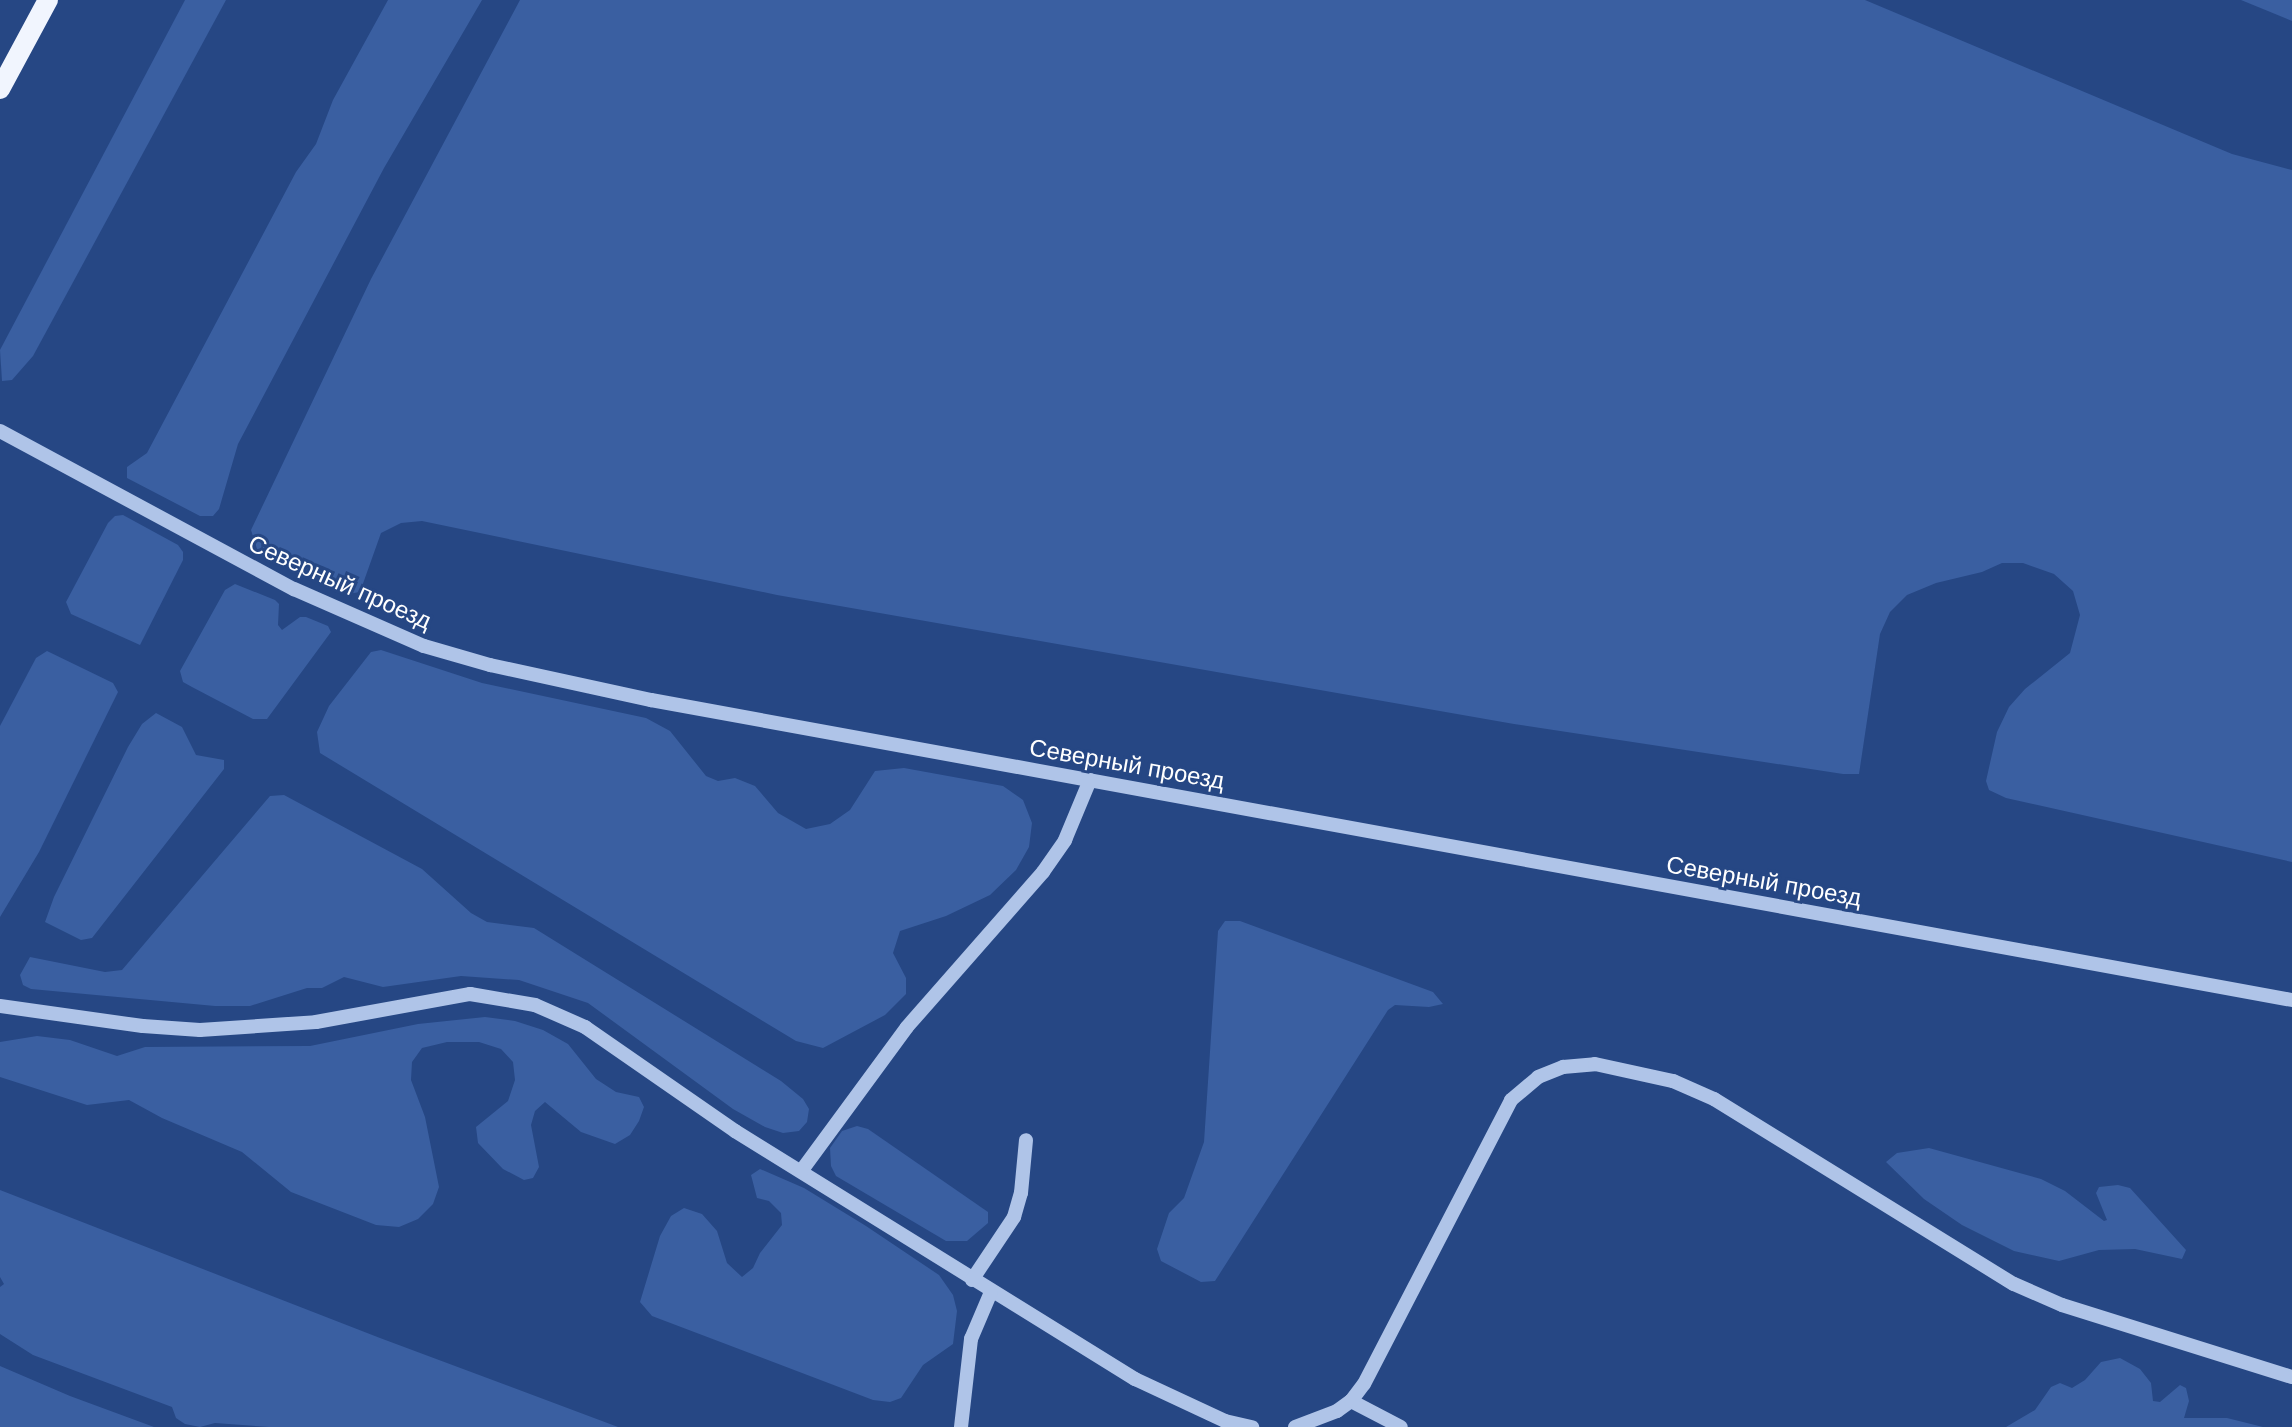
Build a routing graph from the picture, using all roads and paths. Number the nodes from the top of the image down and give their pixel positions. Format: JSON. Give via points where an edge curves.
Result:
{"nodes":[{"id":1,"x":48,"y":0,"type":"edge"},
{"id":2,"x":0,"y":89,"type":"edge"},
{"id":3,"x":0,"y":431,"type":"edge"},
{"id":4,"x":1090,"y":780,"type":"junction"},
{"id":5,"x":2292,"y":1000,"type":"edge"},
{"id":6,"x":0,"y":1006,"type":"edge"},
{"id":7,"x":1026,"y":1140,"type":"dead end"},
{"id":8,"x":802,"y":1170,"type":"junction"},
{"id":9,"x":972,"y":1280,"type":"junction"},
{"id":10,"x":991,"y":1292,"type":"junction"},
{"id":11,"x":2292,"y":1377,"type":"edge"},
{"id":12,"x":1351,"y":1401,"type":"junction"},
{"id":13,"x":961,"y":1427,"type":"edge"},
{"id":14,"x":1252,"y":1427,"type":"edge"},
{"id":15,"x":1295,"y":1427,"type":"edge"},
{"id":16,"x":1401,"y":1427,"type":"edge"}],
"edges":[{"from":1,"to":2,"type":"main road"},
{"from":3,"to":4,"type":"street","name":"Северный проезд","via":[[281,583],[424,646],[651,700]]},
{"from":4,"to":5,"type":"street","name":"Северный проезд"},
{"from":4,"to":8,"type":"street","via":[[1065,840],[1043,872],[907,1027]]},
{"from":6,"to":8,"type":"street","via":[[200,1030],[316,1022],[438,997],[505,997],[585,1027],[678,1095]]},
{"from":7,"to":9,"type":"street","via":[[1014,1217]]},
{"from":8,"to":9,"type":"street"},
{"from":9,"to":10,"type":"street"},
{"from":10,"to":13,"type":"street","via":[[971,1339]]},
{"from":10,"to":14,"type":"street","via":[[1135,1379],[1225,1421]]},
{"from":11,"to":12,"type":"street","via":[[2062,1305],[2014,1284],[1714,1099],[1636,1070],[1595,1064],[1563,1067],[1538,1077],[1511,1100]]},
{"from":12,"to":15,"type":"street"},
{"from":12,"to":16,"type":"street"}]}
